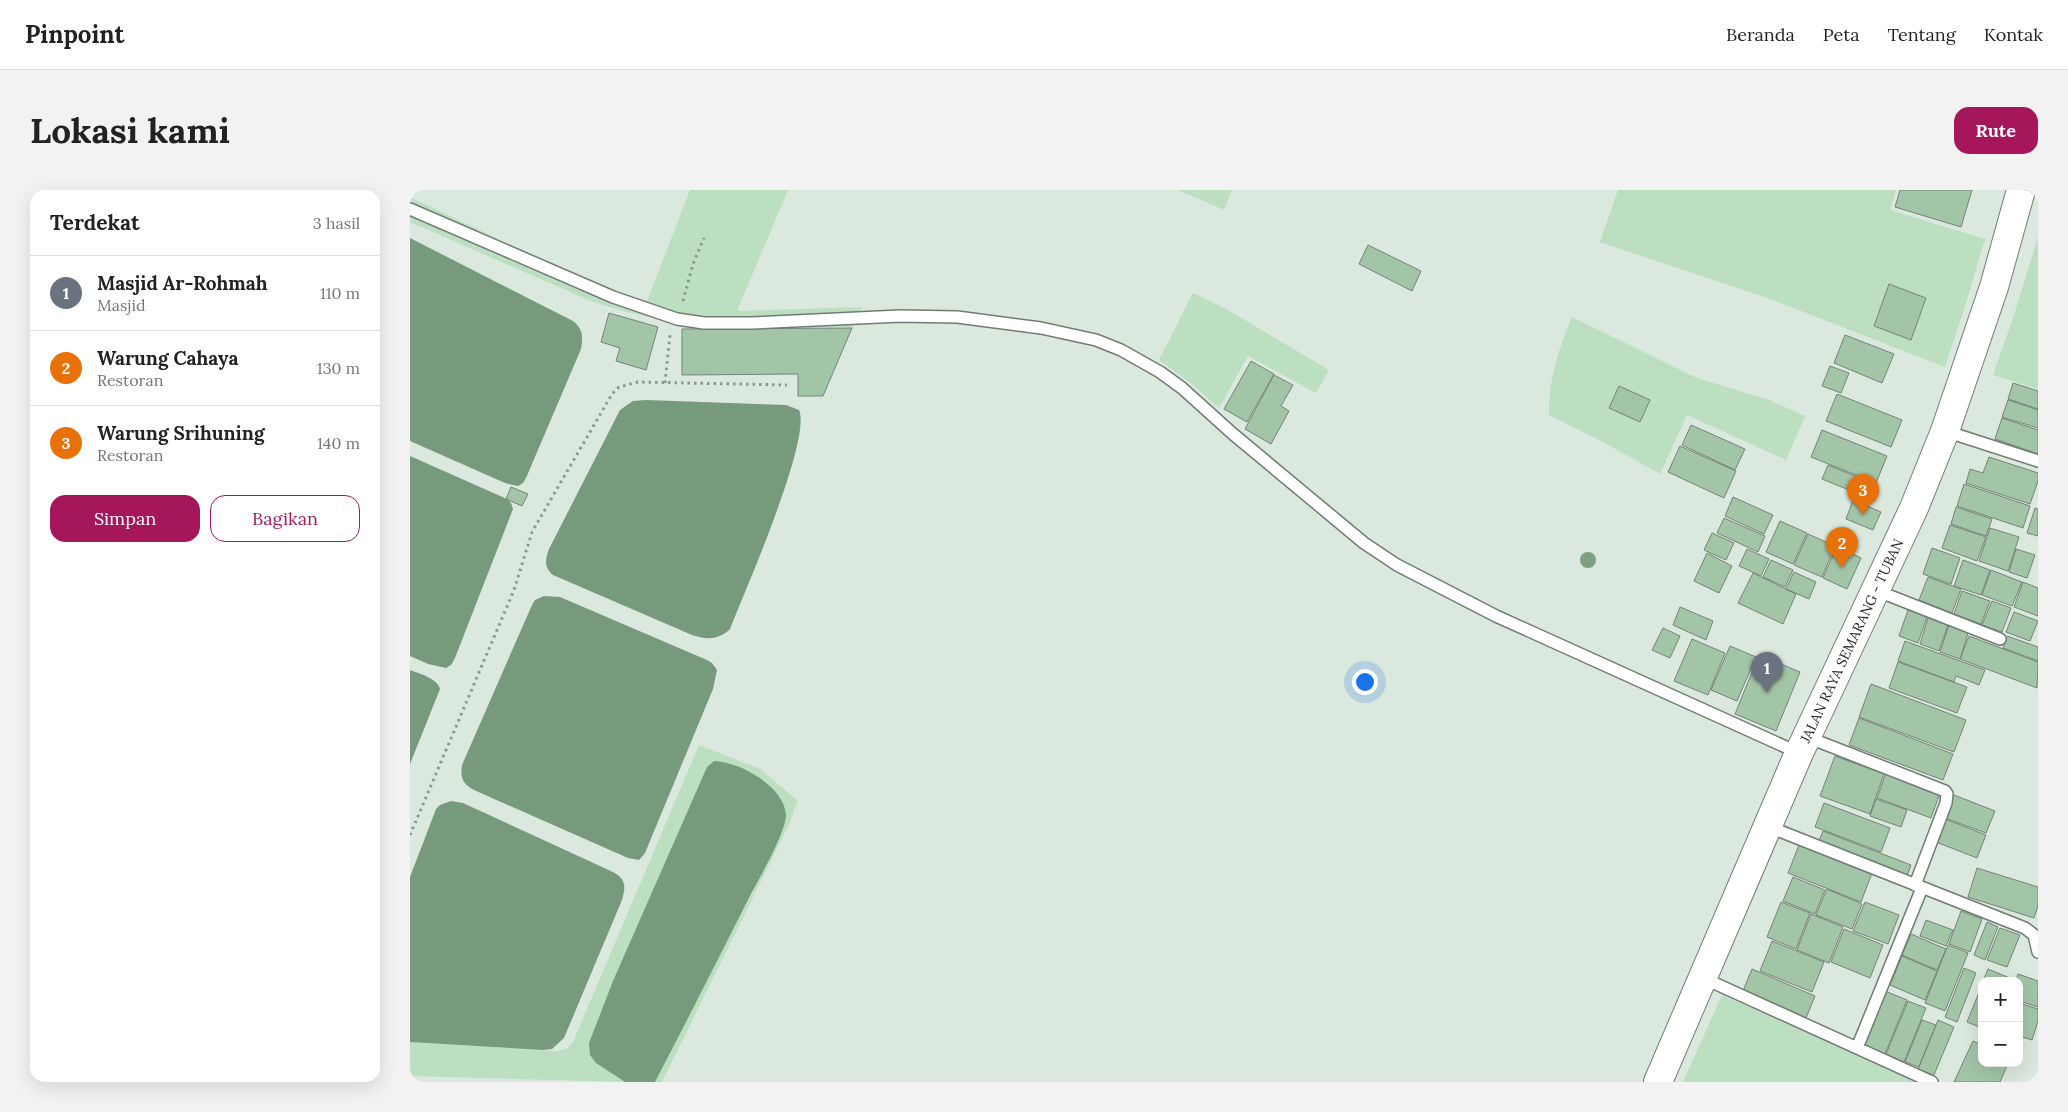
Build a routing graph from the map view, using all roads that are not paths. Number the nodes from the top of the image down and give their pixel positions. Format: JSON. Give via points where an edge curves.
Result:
{"nodes":[{"id":1,"x":2021,"y":190,"type":"edge"},
{"id":2,"x":410,"y":209,"type":"edge"},
{"id":3,"x":1945,"y":431,"type":"junction"},
{"id":4,"x":2038,"y":462,"type":"edge"},
{"id":5,"x":1875,"y":590,"type":"junction"},
{"id":6,"x":2000,"y":638,"type":"dead end"},
{"id":7,"x":1803,"y":745,"type":"junction"},
{"id":8,"x":1767,"y":826,"type":"junction"},
{"id":9,"x":1919,"y":886,"type":"junction"},
{"id":10,"x":2038,"y":952,"type":"edge"},
{"id":11,"x":1703,"y":978,"type":"junction"},
{"id":12,"x":1857,"y":1048,"type":"junction"},
{"id":13,"x":1658,"y":1082,"type":"edge"},
{"id":14,"x":1932,"y":1082,"type":"edge"}],
"edges":[{"from":1,"to":3,"type":"highway","name":"JALAN RAYA SEMARANG - TUBAN","via":[[1994,287]]},
{"from":2,"to":7,"type":"lane","via":[[613,297],[677,319],[704,323],[752,323],[900,316],[956,317],[1041,328],[1096,340],[1121,350],[1182,388],[1364,543],[1397,565],[1496,616]]},
{"from":3,"to":4,"type":"lane"},
{"from":3,"to":5,"type":"highway","name":"JALAN RAYA SEMARANG - TUBAN","via":[[1914,508]]},
{"from":5,"to":6,"type":"lane"},
{"from":5,"to":7,"type":"highway","name":"JALAN RAYA SEMARANG - TUBAN"},
{"from":7,"to":8,"type":"highway","name":"JALAN RAYA SEMARANG - TUBAN"},
{"from":7,"to":9,"type":"lane","via":[[1945,791],[1946,803]]},
{"from":8,"to":9,"type":"lane"},
{"from":8,"to":11,"type":"highway","name":"JALAN RAYA SEMARANG - TUBAN"},
{"from":9,"to":10,"type":"lane","via":[[2025,928],[2034,935]]},
{"from":9,"to":12,"type":"lane"},
{"from":11,"to":12,"type":"lane"},
{"from":11,"to":13,"type":"highway","name":"JALAN RAYA SEMARANG - TUBAN"},
{"from":12,"to":14,"type":"lane"}]}
